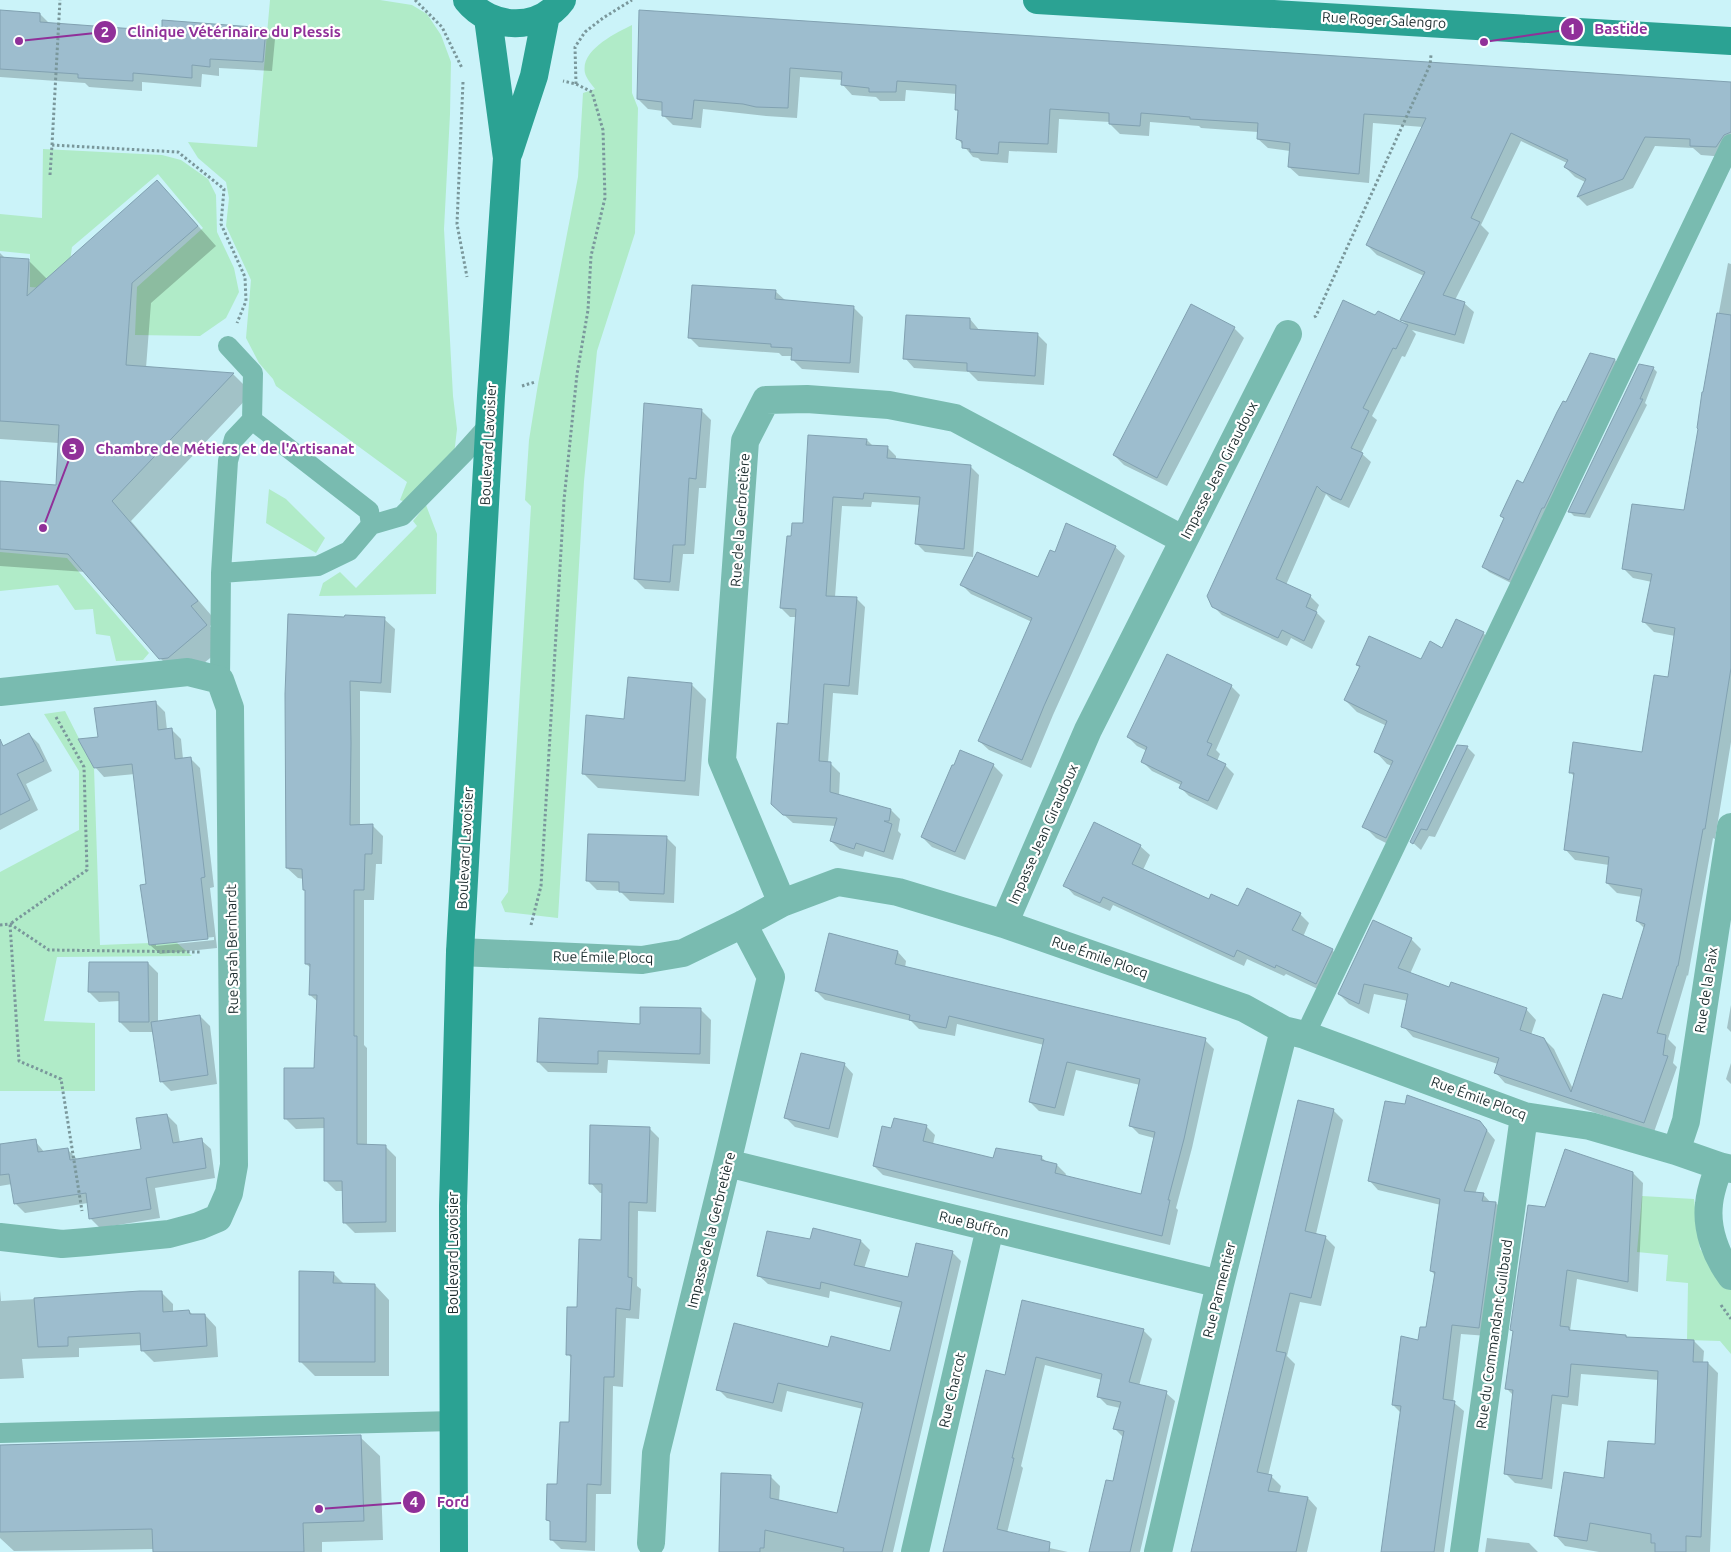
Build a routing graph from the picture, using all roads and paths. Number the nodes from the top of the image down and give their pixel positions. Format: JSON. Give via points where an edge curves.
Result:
{"nodes":[{"id":1,"x":60,"y":0,"type":"edge"},
{"id":2,"x":415,"y":0,"type":"edge"},
{"id":3,"x":467,"y":0,"type":"edge"},
{"id":4,"x":632,"y":0,"type":"edge"},
{"id":5,"x":1037,"y":0,"type":"edge"},
{"id":6,"x":554,"y":8,"type":"edge"},
{"id":7,"x":1314,"y":8,"type":"edge"},
{"id":8,"x":488,"y":18,"type":"junction"},
{"id":9,"x":1433,"y":24,"type":"junction"},
{"id":10,"x":1731,"y":41,"type":"edge"},
{"id":11,"x":464,"y":73,"type":"dead end"},
{"id":12,"x":1731,"y":144,"type":"edge"},
{"id":13,"x":52,"y":145,"type":"junction"},
{"id":14,"x":507,"y":158,"type":"junction"},
{"id":15,"x":50,"y":175,"type":"dead end"},
{"id":16,"x":1288,"y":334,"type":"joint"},
{"id":17,"x":228,"y":346,"type":"joint"},
{"id":18,"x":252,"y":420,"type":"junction"},
{"id":19,"x":489,"y":425,"type":"junction"},
{"id":20,"x":371,"y":525,"type":"junction"},
{"id":21,"x":1184,"y":540,"type":"junction"},
{"id":22,"x":221,"y":573,"type":"junction"},
{"id":23,"x":220,"y":680,"type":"junction"},
{"id":24,"x":40,"y":688,"type":"junction"},
{"id":25,"x":0,"y":692,"type":"edge"},
{"id":26,"x":1731,"y":828,"type":"edge"},
{"id":27,"x":782,"y":903,"type":"junction"},
{"id":28,"x":10,"y":924,"type":"junction"},
{"id":29,"x":743,"y":924,"type":"junction"},
{"id":30,"x":1004,"y":924,"type":"junction"},
{"id":31,"x":0,"y":925,"type":"edge"},
{"id":32,"x":460,"y":952,"type":"junction"},
{"id":33,"x":232,"y":953,"type":"junction"},
{"id":34,"x":524,"y":955,"type":"junction"},
{"id":35,"x":1294,"y":1032,"type":"junction"},
{"id":36,"x":1524,"y":1116,"type":"junction"},
{"id":37,"x":1676,"y":1151,"type":"junction"},
{"id":38,"x":727,"y":1163,"type":"junction"},
{"id":39,"x":1725,"y":1168,"type":"edge"},
{"id":40,"x":990,"y":1228,"type":"junction"},
{"id":41,"x":0,"y":1237,"type":"edge"},
{"id":42,"x":88,"y":1242,"type":"junction"},
{"id":43,"x":1731,"y":1276,"type":"edge"},
{"id":44,"x":1220,"y":1284,"type":"junction"},
{"id":45,"x":453,"y":1420,"type":"junction"},
{"id":46,"x":0,"y":1433,"type":"edge"},
{"id":47,"x":651,"y":1543,"type":"dead end"},
{"id":48,"x":455,"y":1548,"type":"edge"},
{"id":49,"x":914,"y":1552,"type":"edge"},
{"id":50,"x":1158,"y":1552,"type":"edge"},
{"id":51,"x":1464,"y":1552,"type":"edge"}],
"edges":[{"from":1,"to":13,"type":"path"},
{"from":2,"to":11,"type":"path","via":[[442,27]]},
{"from":3,"to":8,"type":"main road"},
{"from":4,"to":34,"type":"path","via":[[584,32],[575,47],[576,84],[592,92],[603,130],[605,198],[590,256],[588,310],[577,374],[564,500],[541,886]]},
{"from":5,"to":7,"type":"main road","name":"Rue Roger Salengro"},
{"from":6,"to":8,"type":"main road","via":[[528,23],[508,24]]},
{"from":6,"to":14,"type":"main road","name":"Boulevard Lavoisier"},
{"from":7,"to":9,"type":"main road","name":"Rue Roger Salengro"},
{"from":8,"to":14,"type":"main road","name":"Boulevard Lavoisier"},
{"from":9,"to":10,"type":"main road","name":"Rue Roger Salengro"},
{"from":9,"to":16,"type":"path","via":[[1430,65],[1316,316]]},
{"from":12,"to":35,"type":"lane"},
{"from":13,"to":15,"type":"path"},
{"from":13,"to":17,"type":"path","via":[[178,152],[224,189],[221,224],[244,278],[246,301]]},
{"from":14,"to":19,"type":"main road","name":"Boulevard Lavoisier"},
{"from":16,"to":21,"type":"street","name":"Impasse Jean Giraudoux"},
{"from":17,"to":18,"type":"lane","via":[[253,372]]},
{"from":18,"to":20,"type":"lane","via":[[369,511]]},
{"from":18,"to":22,"type":"lane","via":[[234,439],[228,461]]},
{"from":19,"to":20,"type":"lane","via":[[402,516]]},
{"from":19,"to":32,"type":"main road","name":"Boulevard Lavoisier"},
{"from":20,"to":22,"type":"lane","via":[[349,550],[318,566]]},
{"from":21,"to":27,"type":"street","name":"Rue de la Gerbretière","via":[[955,418],[889,405],[807,399],[766,400],[745,441],[722,760]]},
{"from":21,"to":30,"type":"street","name":"Impasse Jean Giraudoux","via":[[1088,730]]},
{"from":22,"to":23,"type":"lane"},
{"from":23,"to":24,"type":"street","via":[[188,672]]},
{"from":23,"to":33,"type":"street","name":"Rue Sarah Bernhardt","via":[[230,708]]},
{"from":24,"to":25,"type":"street"},
{"from":24,"to":28,"type":"path","via":[[84,767],[87,870]]},
{"from":26,"to":37,"type":"street","name":"Rue de la Paix","via":[[1686,1122]]},
{"from":27,"to":29,"type":"street","name":"Rue Émile Plocq"},
{"from":27,"to":30,"type":"street","name":"Rue Émile Plocq","via":[[838,882],[898,892]]},
{"from":28,"to":31,"type":"path"},
{"from":28,"to":33,"type":"path","via":[[49,950]]},
{"from":28,"to":42,"type":"path","via":[[19,1061],[61,1079]]},
{"from":29,"to":34,"type":"street","name":"Rue Émile Plocq","via":[[683,953],[642,960]]},
{"from":29,"to":38,"type":"street","name":"Impasse de la Gerbretière","via":[[771,977]]},
{"from":30,"to":35,"type":"street","name":"Rue Émile Plocq","via":[[1244,1008]]},
{"from":32,"to":34,"type":"street","name":"Rue Émile Plocq"},
{"from":32,"to":45,"type":"main road","name":"Boulevard Lavoisier","via":[[453,1206]]},
{"from":33,"to":42,"type":"street","name":"Rue Sarah Bernhardt","via":[[234,1165],[229,1194],[218,1218],[169,1234]]},
{"from":35,"to":36,"type":"street","name":"Rue Émile Plocq"},
{"from":35,"to":44,"type":"street","name":"Rue Parmentier"},
{"from":36,"to":37,"type":"street","name":"Rue Émile Plocq","via":[[1590,1126]]},
{"from":36,"to":51,"type":"street","name":"Rue du Commandant Guilbaud"},
{"from":37,"to":39,"type":"street","name":"Rue Émile Plocq"},
{"from":38,"to":40,"type":"street","name":"Rue Buffon"},
{"from":38,"to":47,"type":"street","name":"Impasse de la Gerbretière","via":[[656,1453]]},
{"from":39,"to":43,"type":"street","via":[[1711,1191],[1708,1206],[1712,1242]]},
{"from":40,"to":44,"type":"street","name":"Rue Buffon"},
{"from":40,"to":49,"type":"street","name":"Rue Charcot"},
{"from":41,"to":42,"type":"street","name":"Rue Sarah Bernhardt","via":[[62,1244]]},
{"from":44,"to":50,"type":"street","name":"Rue Parmentier"},
{"from":45,"to":46,"type":"lane"},
{"from":45,"to":48,"type":"main road","name":"Boulevard Lavoisier"}]}
